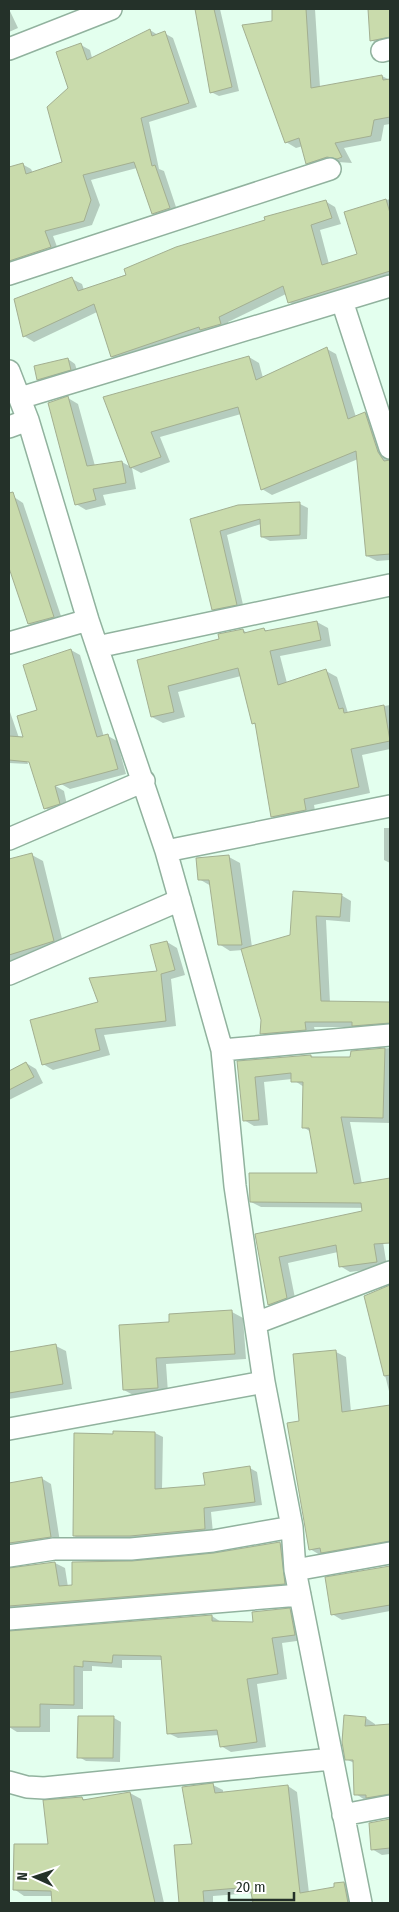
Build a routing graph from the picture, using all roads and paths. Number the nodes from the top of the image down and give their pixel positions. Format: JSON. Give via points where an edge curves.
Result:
{"nodes":[{"id":1,"x":111,"y":9,"type":"edge"},
{"id":2,"x":9,"y":49,"type":"edge"},
{"id":3,"x":330,"y":169,"type":"dead end"},
{"id":4,"x":9,"y":274,"type":"edge"},
{"id":5,"x":390,"y":286,"type":"edge"},
{"id":6,"x":342,"y":301,"type":"junction"},
{"id":7,"x":9,"y":371,"type":"edge"},
{"id":8,"x":20,"y":398,"type":"junction"},
{"id":9,"x":18,"y":424,"type":"edge"},
{"id":10,"x":390,"y":448,"type":"edge"},
{"id":11,"x":390,"y":586,"type":"edge"},
{"id":12,"x":88,"y":620,"type":"junction"},
{"id":13,"x":9,"y":643,"type":"edge"},
{"id":14,"x":97,"y":647,"type":"junction"},
{"id":15,"x":144,"y":781,"type":"junction"},
{"id":16,"x":390,"y":806,"type":"edge"},
{"id":17,"x":9,"y":839,"type":"edge"},
{"id":18,"x":166,"y":851,"type":"junction"},
{"id":19,"x":180,"y":900,"type":"junction"},
{"id":20,"x":9,"y":974,"type":"edge"},
{"id":21,"x":390,"y":1035,"type":"edge"},
{"id":22,"x":222,"y":1050,"type":"junction"},
{"id":23,"x":390,"y":1272,"type":"edge"},
{"id":24,"x":256,"y":1323,"type":"junction"},
{"id":25,"x":264,"y":1382,"type":"junction"},
{"id":26,"x":9,"y":1429,"type":"edge"},
{"id":27,"x":292,"y":1527,"type":"junction"},
{"id":28,"x":390,"y":1553,"type":"edge"},
{"id":29,"x":9,"y":1556,"type":"edge"},
{"id":30,"x":295,"y":1570,"type":"junction"},
{"id":31,"x":300,"y":1595,"type":"junction"},
{"id":32,"x":9,"y":1618,"type":"edge"},
{"id":33,"x":331,"y":1759,"type":"junction"},
{"id":34,"x":9,"y":1782,"type":"edge"},
{"id":35,"x":390,"y":1806,"type":"edge"},
{"id":36,"x":343,"y":1815,"type":"junction"},
{"id":37,"x":361,"y":1903,"type":"edge"}],
"edges":[{"from":1,"to":2,"type":"street"},
{"from":3,"to":4,"type":"street"},
{"from":5,"to":6,"type":"street"},
{"from":6,"to":8,"type":"street"},
{"from":6,"to":10,"type":"street"},
{"from":7,"to":8,"type":"street"},
{"from":8,"to":9,"type":"street"},
{"from":9,"to":12,"type":"street"},
{"from":11,"to":14,"type":"street"},
{"from":12,"to":13,"type":"street"},
{"from":12,"to":14,"type":"street"},
{"from":14,"to":15,"type":"street"},
{"from":15,"to":17,"type":"street"},
{"from":15,"to":18,"type":"street"},
{"from":16,"to":18,"type":"street"},
{"from":18,"to":19,"type":"street"},
{"from":19,"to":20,"type":"street"},
{"from":19,"to":22,"type":"street"},
{"from":21,"to":22,"type":"street"},
{"from":22,"to":24,"type":"street","via":[[235,1186]]},
{"from":23,"to":24,"type":"street"},
{"from":24,"to":25,"type":"street"},
{"from":25,"to":26,"type":"street"},
{"from":25,"to":27,"type":"street"},
{"from":27,"to":29,"type":"street","via":[[214,1541],[131,1549],[54,1548]]},
{"from":27,"to":30,"type":"street"},
{"from":28,"to":30,"type":"street"},
{"from":30,"to":31,"type":"street"},
{"from":31,"to":32,"type":"street"},
{"from":31,"to":33,"type":"street"},
{"from":33,"to":34,"type":"street","via":[[44,1788]]},
{"from":33,"to":36,"type":"street"},
{"from":35,"to":36,"type":"street"},
{"from":36,"to":37,"type":"street"}]}
